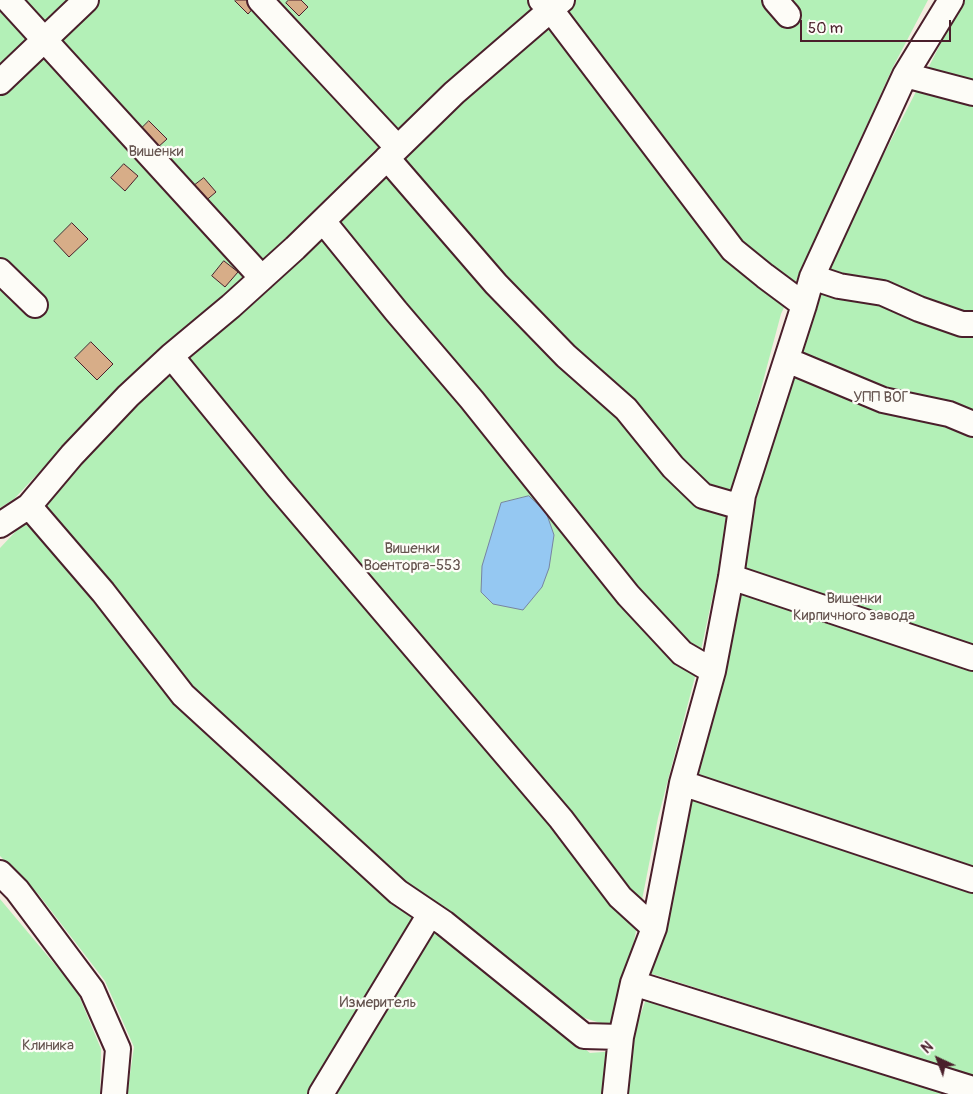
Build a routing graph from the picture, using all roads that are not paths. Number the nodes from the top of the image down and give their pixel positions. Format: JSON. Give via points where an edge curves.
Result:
{"nodes":[{"id":1,"x":8,"y":0,"type":"edge"},
{"id":2,"x":86,"y":0,"type":"edge"},
{"id":3,"x":260,"y":0,"type":"edge"},
{"id":4,"x":951,"y":0,"type":"edge"},
{"id":5,"x":551,"y":3,"type":"edge"},
{"id":6,"x":45,"y":39,"type":"junction"},
{"id":7,"x":905,"y":75,"type":"junction"},
{"id":8,"x":0,"y":82,"type":"edge"},
{"id":9,"x":973,"y":93,"type":"edge"},
{"id":10,"x":392,"y":153,"type":"junction"},
{"id":11,"x":324,"y":221,"type":"junction"},
{"id":12,"x":0,"y":271,"type":"edge"},
{"id":13,"x":812,"y":277,"type":"junction"},
{"id":14,"x":262,"y":278,"type":"junction"},
{"id":15,"x":35,"y":305,"type":"dead end"},
{"id":16,"x":804,"y":305,"type":"junction"},
{"id":17,"x":973,"y":324,"type":"edge"},
{"id":18,"x":171,"y":356,"type":"junction"},
{"id":19,"x":787,"y":360,"type":"junction"},
{"id":20,"x":973,"y":424,"type":"edge"},
{"id":21,"x":30,"y":506,"type":"junction"},
{"id":22,"x":741,"y":507,"type":"junction"},
{"id":23,"x":0,"y":526,"type":"edge"},
{"id":24,"x":731,"y":577,"type":"junction"},
{"id":25,"x":973,"y":658,"type":"edge"},
{"id":26,"x":713,"y":670,"type":"junction"},
{"id":27,"x":682,"y":783,"type":"junction"},
{"id":28,"x":0,"y":874,"type":"edge"},
{"id":29,"x":973,"y":880,"type":"edge"},
{"id":30,"x":430,"y":914,"type":"junction"},
{"id":31,"x":654,"y":928,"type":"junction"},
{"id":32,"x":633,"y":983,"type":"junction"},
{"id":33,"x":621,"y":1037,"type":"junction"},
{"id":34,"x":973,"y":1089,"type":"edge"},
{"id":35,"x":114,"y":1094,"type":"edge"},
{"id":36,"x":320,"y":1094,"type":"edge"},
{"id":37,"x":614,"y":1094,"type":"edge"}],
"edges":[{"from":1,"to":6,"type":"lane"},
{"from":2,"to":6,"type":"lane"},
{"from":3,"to":10,"type":"lane"},
{"from":4,"to":7,"type":"lane"},
{"from":5,"to":10,"type":"lane"},
{"from":5,"to":16,"type":"lane","via":[[733,250]]},
{"from":6,"to":8,"type":"lane"},
{"from":6,"to":14,"type":"lane"},
{"from":7,"to":9,"type":"lane"},
{"from":7,"to":13,"type":"lane"},
{"from":10,"to":11,"type":"lane"},
{"from":10,"to":22,"type":"lane","via":[[496,284],[566,356],[626,409],[673,467],[703,496]]},
{"from":11,"to":14,"type":"lane"},
{"from":11,"to":26,"type":"lane","via":[[628,595],[682,653]]},
{"from":12,"to":15,"type":"lane"},
{"from":13,"to":16,"type":"lane"},
{"from":13,"to":17,"type":"lane","via":[[839,286],[883,293],[962,324]]},
{"from":14,"to":18,"type":"lane"},
{"from":16,"to":19,"type":"lane"},
{"from":18,"to":21,"type":"lane","via":[[72,455]]},
{"from":18,"to":31,"type":"lane","via":[[278,487],[561,819],[620,897]]},
{"from":19,"to":20,"type":"lane","via":[[883,400],[949,414]]},
{"from":19,"to":22,"type":"lane"},
{"from":21,"to":23,"type":"lane"},
{"from":21,"to":30,"type":"lane","via":[[183,694],[398,892]]},
{"from":22,"to":24,"type":"lane"},
{"from":24,"to":25,"type":"lane"},
{"from":24,"to":26,"type":"lane"},
{"from":26,"to":27,"type":"lane"},
{"from":27,"to":29,"type":"lane"},
{"from":27,"to":31,"type":"lane"},
{"from":28,"to":35,"type":"lane","via":[[17,890],[92,990],[118,1048]]},
{"from":30,"to":33,"type":"lane","via":[[584,1036]]},
{"from":30,"to":36,"type":"lane"},
{"from":31,"to":32,"type":"lane"},
{"from":32,"to":33,"type":"lane"},
{"from":32,"to":34,"type":"lane"},
{"from":33,"to":37,"type":"lane"}]}
